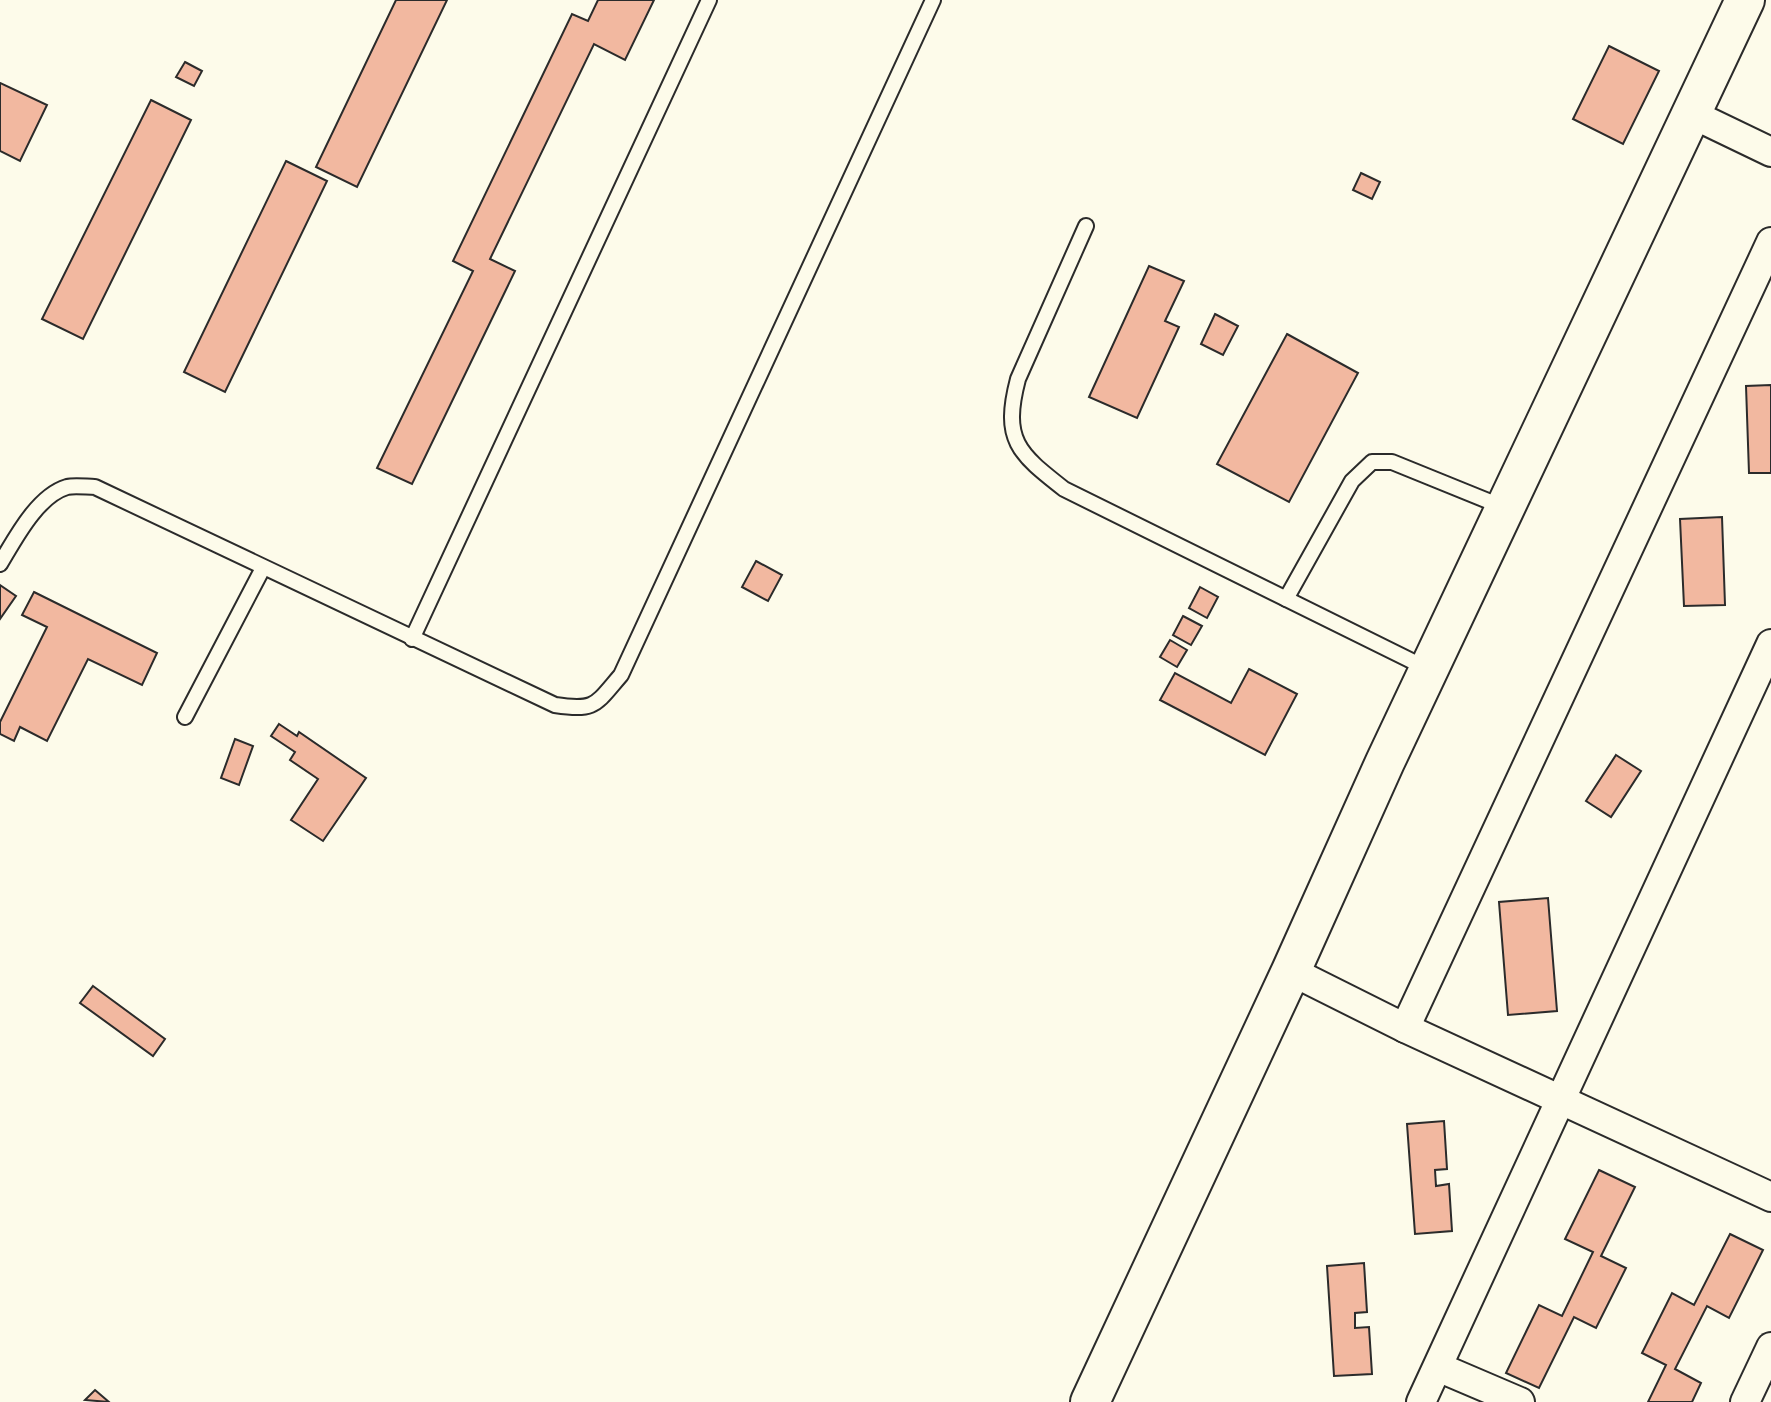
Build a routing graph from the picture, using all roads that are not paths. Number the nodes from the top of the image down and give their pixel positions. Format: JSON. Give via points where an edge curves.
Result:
{"nodes":[{"id":1,"x":709,"y":0,"type":"edge"},
{"id":2,"x":933,"y":0,"type":"edge"},
{"id":3,"x":1745,"y":0,"type":"edge"},
{"id":4,"x":1692,"y":114,"type":"junction"},
{"id":5,"x":1771,"y":152,"type":"edge"},
{"id":6,"x":1086,"y":226,"type":"dead end"},
{"id":7,"x":1771,"y":242,"type":"edge"},
{"id":8,"x":1504,"y":508,"type":"junction"},
{"id":9,"x":0,"y":564,"type":"edge"},
{"id":10,"x":263,"y":568,"type":"junction"},
{"id":11,"x":1286,"y":599,"type":"junction"},
{"id":12,"x":412,"y":639,"type":"junction"},
{"id":13,"x":1771,"y":644,"type":"edge"},
{"id":14,"x":1428,"y":670,"type":"junction"},
{"id":15,"x":185,"y":717,"type":"dead end"},
{"id":16,"x":1291,"y":971,"type":"junction"},
{"id":17,"x":1405,"y":1028,"type":"junction"},
{"id":18,"x":1562,"y":1101,"type":"junction"},
{"id":19,"x":1771,"y":1197,"type":"edge"},
{"id":20,"x":1771,"y":1347,"type":"edge"},
{"id":21,"x":1438,"y":1367,"type":"junction"},
{"id":22,"x":1090,"y":1402,"type":"edge"},
{"id":23,"x":1422,"y":1402,"type":"edge"},
{"id":24,"x":1520,"y":1402,"type":"edge"},
{"id":25,"x":1745,"y":1402,"type":"edge"}],
"edges":[{"from":1,"to":12,"type":"lane"},
{"from":2,"to":12,"type":"lane","via":[[621,675],[598,701],[582,709],[555,705]]},
{"from":3,"to":4,"type":"street"},
{"from":4,"to":5,"type":"street"},
{"from":4,"to":8,"type":"street"},
{"from":6,"to":11,"type":"lane","via":[[1018,379],[1012,403],[1013,434],[1027,460],[1064,489]]},
{"from":7,"to":17,"type":"street"},
{"from":8,"to":11,"type":"lane","via":[[1392,461],[1372,462],[1352,481]]},
{"from":8,"to":14,"type":"street"},
{"from":9,"to":10,"type":"lane","via":[[24,522],[45,501],[67,487],[94,487]]},
{"from":10,"to":12,"type":"lane"},
{"from":10,"to":15,"type":"lane"},
{"from":11,"to":14,"type":"lane"},
{"from":13,"to":18,"type":"street"},
{"from":14,"to":16,"type":"street"},
{"from":16,"to":17,"type":"street"},
{"from":16,"to":22,"type":"street"},
{"from":17,"to":18,"type":"street"},
{"from":18,"to":19,"type":"street"},
{"from":18,"to":21,"type":"street"},
{"from":20,"to":25,"type":"street"},
{"from":21,"to":23,"type":"street"},
{"from":21,"to":24,"type":"street"}]}
